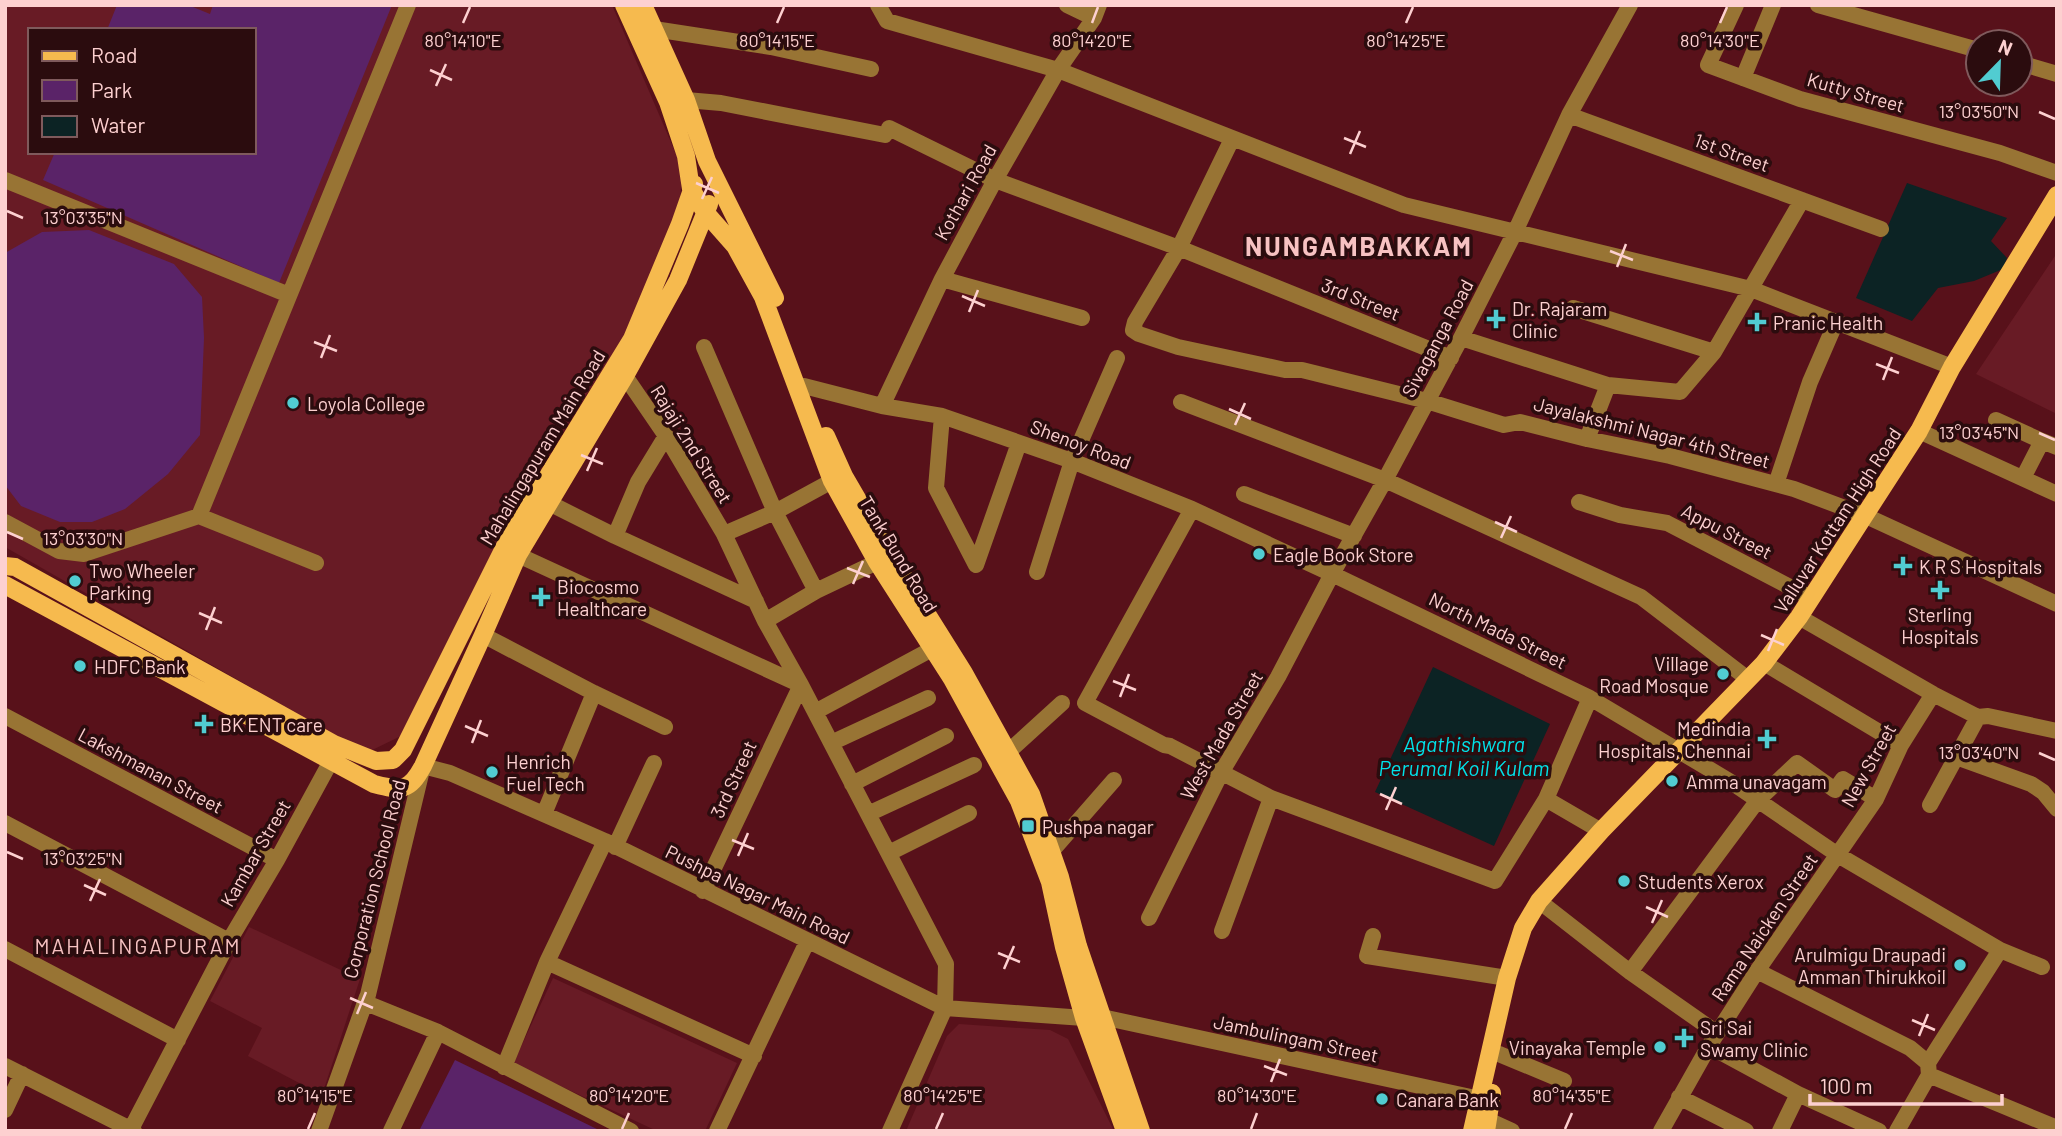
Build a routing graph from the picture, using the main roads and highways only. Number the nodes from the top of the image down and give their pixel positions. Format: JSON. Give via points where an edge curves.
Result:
{"nodes":[{"id":1,"x":624,"y":5,"type":"edge"},
{"id":2,"x":643,"y":5,"type":"edge"},
{"id":3,"x":708,"y":161,"type":"junction"},
{"id":4,"x":719,"y":186,"type":"junction"},
{"id":5,"x":691,"y":189,"type":"junction"},
{"id":6,"x":2055,"y":201,"type":"edge"},
{"id":7,"x":705,"y":212,"type":"junction"},
{"id":8,"x":801,"y":387,"type":"junction"},
{"id":9,"x":5,"y":566,"type":"edge"},
{"id":10,"x":5,"y":584,"type":"edge"},
{"id":11,"x":403,"y":750,"type":"junction"},
{"id":12,"x":334,"y":753,"type":"junction"},
{"id":13,"x":423,"y":766,"type":"junction"},
{"id":14,"x":1046,"y":855,"type":"junction"},
{"id":15,"x":1523,"y":928,"type":"junction"},
{"id":16,"x":1093,"y":1017,"type":"junction"},
{"id":17,"x":1487,"y":1125,"type":"edge"},
{"id":18,"x":1125,"y":1131,"type":"edge"},
{"id":19,"x":1142,"y":1131,"type":"edge"},
{"id":20,"x":1472,"y":1131,"type":"edge"}],
"edges":[{"from":1,"to":5,"type":"main road","name":"Tank Bund Road","via":[[668,102],[686,156]]},
{"from":2,"to":3,"type":"main road","name":"Tank Bund Road"},
{"from":3,"to":4,"type":"main road","name":"Tank Bund Road"},
{"from":3,"to":5,"type":"main road","name":"Mahalingapuram Main Road"},
{"from":4,"to":7,"type":"main road","name":"Mahalingapuram Main Road"},
{"from":4,"to":8,"type":"main road","name":"Tank Bund Road","via":[[773,292]]},
{"from":5,"to":7,"type":"main road","name":"Tank Bund Road"},
{"from":5,"to":11,"type":"main road","name":"Mahalingapuram Main Road","via":[[632,339],[505,546]]},
{"from":6,"to":15,"type":"main road","name":"Valluvar Kottam High Road","via":[[1952,368],[1919,431],[1799,617],[1764,663],[1601,831],[1539,901]]},
{"from":7,"to":8,"type":"main road","name":"Tank Bund Road","via":[[735,246],[763,297]]},
{"from":7,"to":13,"type":"main road","name":"Mahalingapuram Main Road","via":[[678,280],[517,555]]},
{"from":8,"to":14,"type":"main road","name":"Tank Bund Road","via":[[832,481],[952,679]]},
{"from":8,"to":14,"type":"main road","name":"Tank Bund Road","via":[[844,476],[964,673],[1031,794]]},
{"from":9,"to":12,"type":"main road","name":"Mahalingapuram Main Road","via":[[15,567]]},
{"from":10,"to":12,"type":"main road","name":"Mahalingapuram Main Road"},
{"from":11,"to":12,"type":"main road","name":"Mahalingapuram Main Road","via":[[393,760],[376,761]]},
{"from":11,"to":13,"type":"main road"},
{"from":12,"to":13,"type":"main road","name":"Mahalingapuram Main Road","via":[[374,784],[391,788],[415,781]]},
{"from":14,"to":16,"type":"main road","name":"Tank Bund Road","via":[[1063,947]]},
{"from":15,"to":17,"type":"main road","name":"Valluvar Kottam High Road","via":[[1518,976]]},
{"from":15,"to":20,"type":"main road","name":"Valluvar Kottam High Road"},
{"from":16,"to":18,"type":"main road","name":"Tank Bund Road"},
{"from":16,"to":19,"type":"main road","name":"Tank Bund Road"}]}
